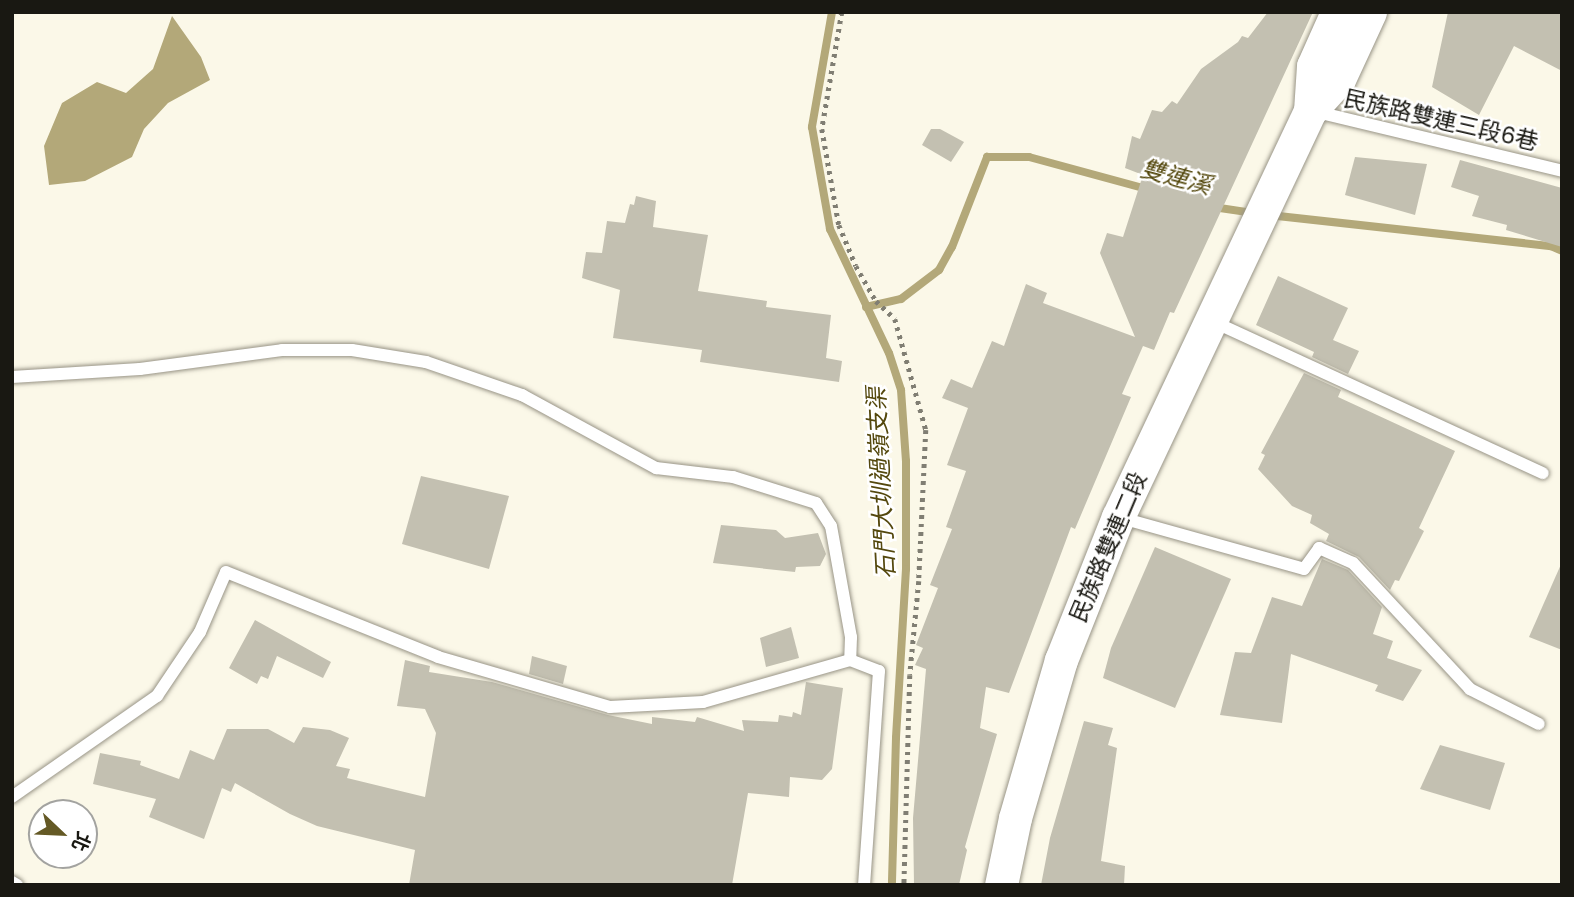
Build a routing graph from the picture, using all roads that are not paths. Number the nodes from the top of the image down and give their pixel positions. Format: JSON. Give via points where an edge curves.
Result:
{"nodes":[{"id":1,"x":1336,"y":12,"type":"edge"},
{"id":2,"x":1370,"y":12,"type":"edge"},
{"id":3,"x":1310,"y":111,"type":"junction"},
{"id":4,"x":1562,"y":171,"type":"edge"},
{"id":5,"x":1212,"y":321,"type":"junction"},
{"id":6,"x":12,"y":377,"type":"edge"},
{"id":7,"x":1543,"y":473,"type":"dead end"},
{"id":8,"x":1118,"y":517,"type":"junction"},
{"id":9,"x":850,"y":660,"type":"junction"},
{"id":10,"x":1539,"y":724,"type":"dead end"},
{"id":11,"x":12,"y":797,"type":"edge"},
{"id":12,"x":12,"y":881,"type":"edge"},
{"id":13,"x":17,"y":885,"type":"edge"},
{"id":14,"x":864,"y":885,"type":"edge"},
{"id":15,"x":1001,"y":885,"type":"edge"}],
"edges":[{"from":1,"to":3,"type":"main road","via":[[1313,66]]},
{"from":2,"to":3,"type":"main road","via":[[1339,79]]},
{"from":3,"to":4,"type":"lane","name":"民族路雙連三段6巷"},
{"from":3,"to":5,"type":"main road","name":"民族路雙連二段"},
{"from":5,"to":7,"type":"lane"},
{"from":5,"to":8,"type":"main road","name":"民族路雙連二段"},
{"from":6,"to":9,"type":"lane","via":[[140,369],[282,350],[352,350],[438,366],[522,395],[656,468],[733,477],[816,503],[831,526],[851,637]]},
{"from":8,"to":10,"type":"lane","via":[[1304,569],[1319,548],[1353,563],[1470,689]]},
{"from":8,"to":15,"type":"main road","name":"民族路雙連二段","via":[[1060,660],[1014,818]]},
{"from":9,"to":11,"type":"lane","via":[[703,702],[610,707],[438,657],[226,572],[200,632],[157,696]]},
{"from":9,"to":14,"type":"lane","via":[[879,671]]},
{"from":12,"to":13,"type":"lane"}]}
